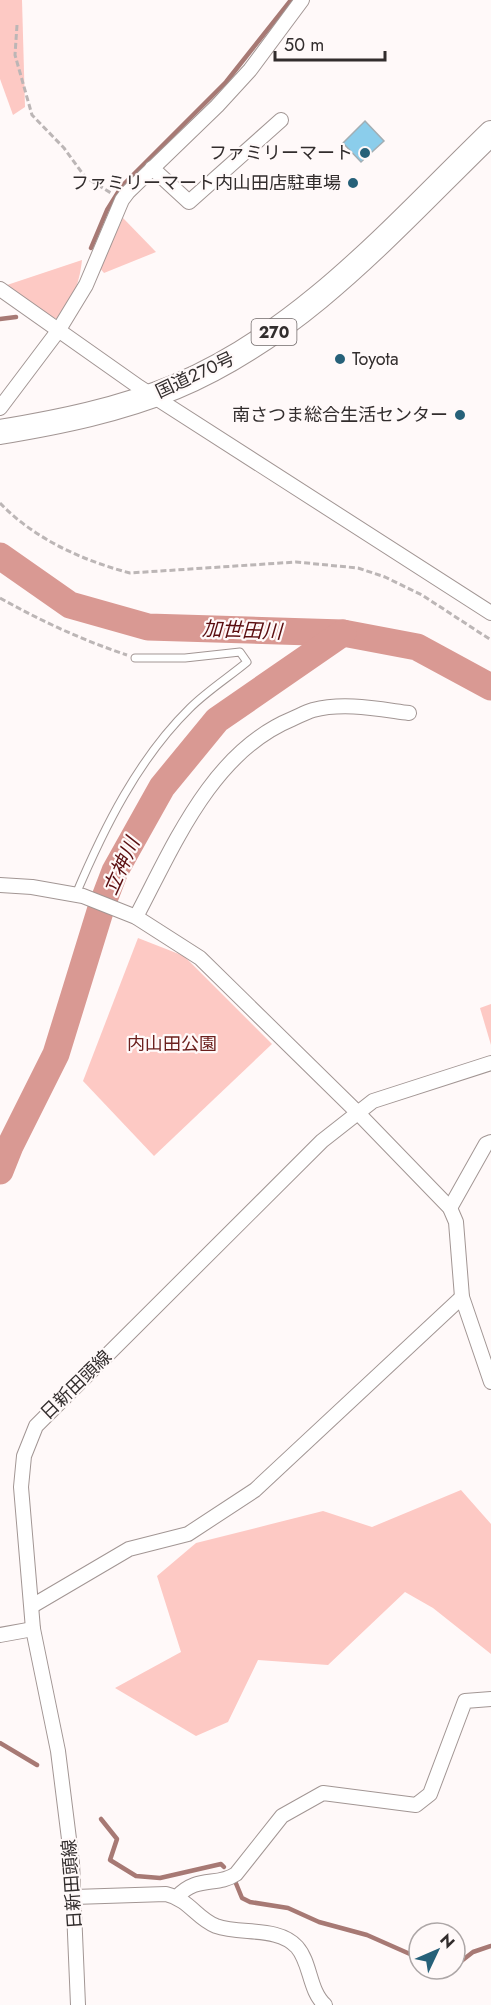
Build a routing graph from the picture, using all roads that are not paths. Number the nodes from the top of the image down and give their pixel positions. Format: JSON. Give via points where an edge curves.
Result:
{"nodes":[{"id":1,"x":302,"y":0,"type":"edge"},
{"id":2,"x":281,"y":120,"type":"dead end"},
{"id":3,"x":491,"y":133,"type":"edge"},
{"id":4,"x":153,"y":168,"type":"junction"},
{"id":5,"x":0,"y":289,"type":"edge"},
{"id":6,"x":58,"y":331,"type":"junction"},
{"id":7,"x":152,"y":396,"type":"junction"},
{"id":8,"x":0,"y":408,"type":"edge"},
{"id":9,"x":0,"y":432,"type":"edge"},
{"id":10,"x":491,"y":613,"type":"edge"},
{"id":11,"x":135,"y":658,"type":"road end"},
{"id":12,"x":409,"y":712,"type":"dead end"},
{"id":13,"x":0,"y":885,"type":"edge"},
{"id":14,"x":79,"y":895,"type":"junction"},
{"id":15,"x":130,"y":914,"type":"junction"},
{"id":16,"x":491,"y":1064,"type":"edge"},
{"id":17,"x":357,"y":1112,"type":"junction"},
{"id":18,"x":491,"y":1142,"type":"edge"},
{"id":19,"x":450,"y":1208,"type":"junction"},
{"id":20,"x":462,"y":1297,"type":"junction"},
{"id":21,"x":491,"y":1382,"type":"edge"},
{"id":22,"x":32,"y":1606,"type":"junction"},
{"id":23,"x":33,"y":1629,"type":"junction"},
{"id":24,"x":0,"y":1635,"type":"edge"},
{"id":25,"x":491,"y":1699,"type":"edge"},
{"id":26,"x":74,"y":1896,"type":"junction"},
{"id":27,"x":177,"y":1897,"type":"junction"},
{"id":28,"x":78,"y":2005,"type":"edge"},
{"id":29,"x":325,"y":2005,"type":"edge"}],
"edges":[{"from":1,"to":4,"type":"street","via":[[250,70]]},
{"from":2,"to":4,"type":"street","via":[[189,202]]},
{"from":3,"to":7,"type":"highway","name":"国道270号","number":"270","via":[[352,268],[292,318],[229,360]]},
{"from":4,"to":6,"type":"street","via":[[122,200],[86,285]]},
{"from":5,"to":6,"type":"street"},
{"from":6,"to":7,"type":"street"},
{"from":6,"to":8,"type":"street"},
{"from":7,"to":9,"type":"highway","name":"国道270号","number":"270","via":[[78,417]]},
{"from":7,"to":10,"type":"street"},
{"from":11,"to":14,"type":"lane","via":[[240,652],[247,662],[191,707],[165,736],[127,789],[98,843]]},
{"from":12,"to":15,"type":"street","via":[[350,706],[313,710],[277,725],[245,749],[221,774]]},
{"from":13,"to":14,"type":"street","via":[[32,886]]},
{"from":14,"to":15,"type":"street"},
{"from":15,"to":17,"type":"street","via":[[200,958]]},
{"from":16,"to":17,"type":"street","name":"日新田頭線","via":[[373,1101]]},
{"from":17,"to":19,"type":"street"},
{"from":17,"to":22,"type":"street","name":"日新田頭線","via":[[322,1141],[36,1426],[24,1456],[21,1487]]},
{"from":18,"to":19,"type":"street","via":[[486,1144]]},
{"from":19,"to":20,"type":"street","via":[[456,1222]]},
{"from":20,"to":21,"type":"street"},
{"from":20,"to":22,"type":"street","via":[[255,1490],[188,1534],[129,1549]]},
{"from":22,"to":23,"type":"street","name":"日新田頭線"},
{"from":23,"to":24,"type":"street"},
{"from":23,"to":26,"type":"street","name":"日新田頭線","via":[[58,1751]]},
{"from":25,"to":27,"type":"street","via":[[465,1701],[430,1794],[416,1805],[323,1793],[282,1816],[236,1874],[199,1882]]},
{"from":26,"to":27,"type":"street"},
{"from":26,"to":28,"type":"street","name":"日新田頭線"},
{"from":27,"to":29,"type":"street","via":[[217,1926],[289,1940],[304,1959]]}]}
